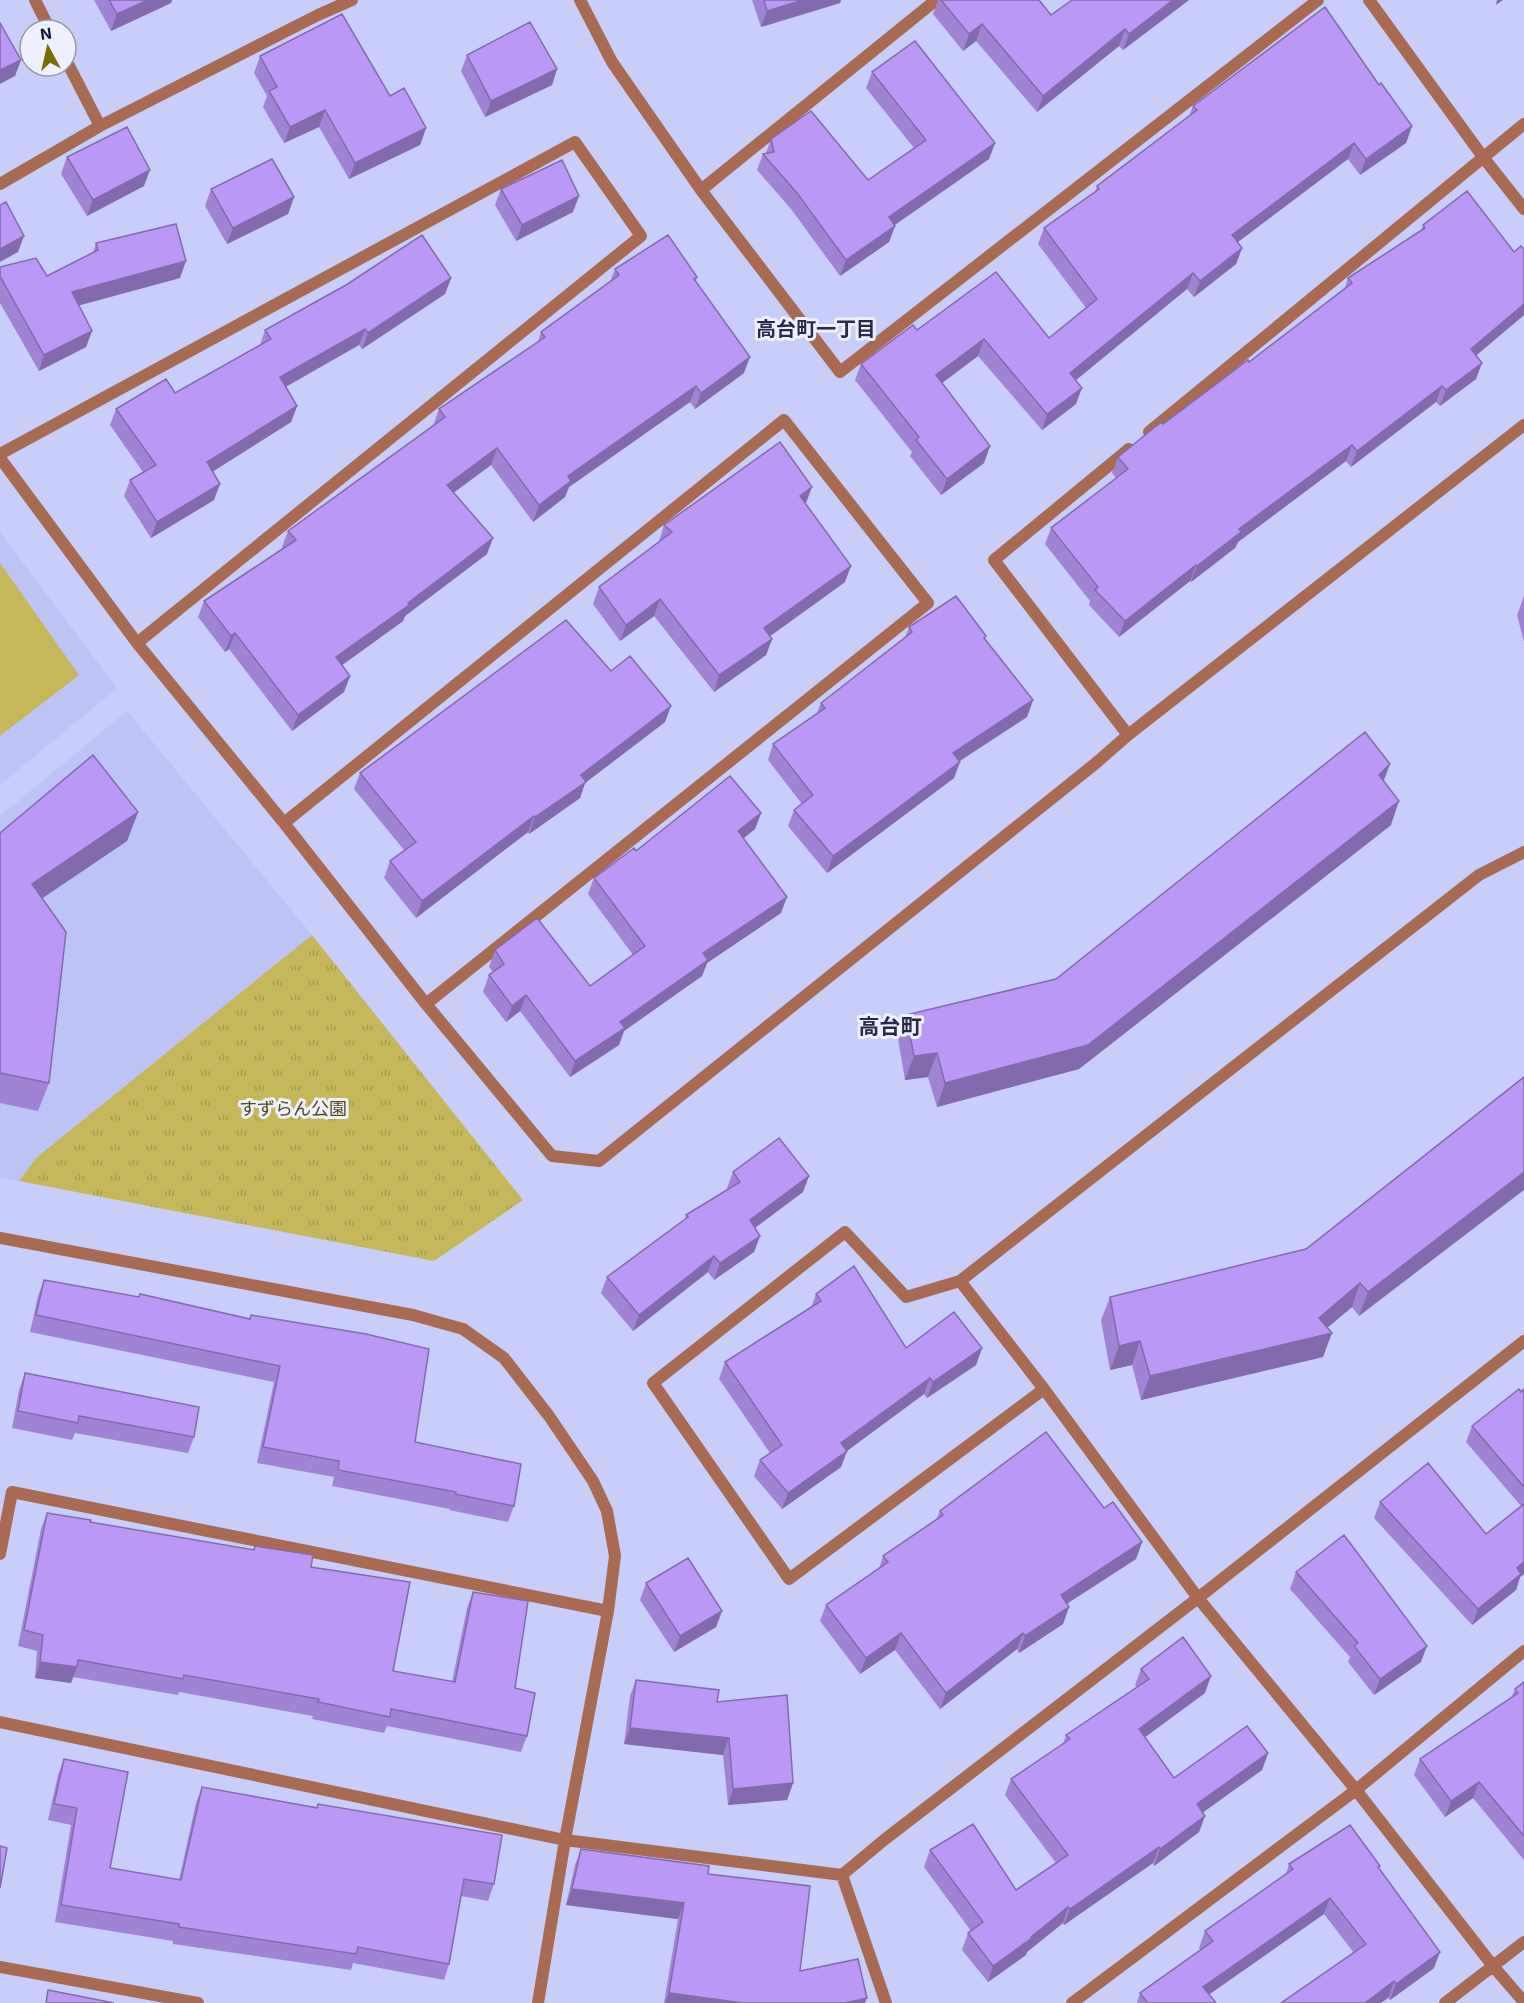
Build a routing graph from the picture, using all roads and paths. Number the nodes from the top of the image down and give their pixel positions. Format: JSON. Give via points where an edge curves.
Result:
{"nodes":[{"id":1,"x":35,"y":0,"type":"edge"},
{"id":2,"x":352,"y":0,"type":"edge"},
{"id":3,"x":580,"y":0,"type":"edge"},
{"id":4,"x":936,"y":0,"type":"edge"},
{"id":5,"x":1318,"y":0,"type":"edge"},
{"id":6,"x":1369,"y":0,"type":"edge"},
{"id":7,"x":44,"y":18,"type":"edge"},
{"id":8,"x":75,"y":78,"type":"edge"},
{"id":9,"x":1524,"y":124,"type":"edge"},
{"id":10,"x":100,"y":126,"type":"junction"},
{"id":11,"x":1483,"y":157,"type":"junction"},
{"id":12,"x":0,"y":184,"type":"edge"},
{"id":13,"x":701,"y":190,"type":"junction"},
{"id":14,"x":1524,"y":209,"type":"edge"},
{"id":15,"x":1524,"y":425,"type":"edge"},
{"id":16,"x":0,"y":456,"type":"edge"},
{"id":17,"x":137,"y":643,"type":"junction"},
{"id":18,"x":1128,"y":735,"type":"junction"},
{"id":19,"x":284,"y":823,"type":"junction"},
{"id":20,"x":1524,"y":852,"type":"edge"},
{"id":21,"x":426,"y":1004,"type":"junction"},
{"id":22,"x":0,"y":1238,"type":"edge"},
{"id":23,"x":960,"y":1281,"type":"junction"},
{"id":24,"x":1524,"y":1341,"type":"edge"},
{"id":25,"x":1044,"y":1389,"type":"junction"},
{"id":26,"x":0,"y":1554,"type":"edge"},
{"id":27,"x":1198,"y":1598,"type":"junction"},
{"id":28,"x":608,"y":1611,"type":"junction"},
{"id":29,"x":1524,"y":1651,"type":"edge"},
{"id":30,"x":0,"y":1722,"type":"edge"},
{"id":31,"x":1356,"y":1790,"type":"junction"},
{"id":32,"x":565,"y":1840,"type":"junction"},
{"id":33,"x":842,"y":1875,"type":"junction"},
{"id":34,"x":1524,"y":1942,"type":"edge"},
{"id":35,"x":1493,"y":1966,"type":"junction"},
{"id":36,"x":0,"y":1967,"type":"edge"},
{"id":37,"x":1524,"y":2002,"type":"edge"},
{"id":38,"x":198,"y":2003,"type":"edge"},
{"id":39,"x":538,"y":2003,"type":"edge"},
{"id":40,"x":886,"y":2003,"type":"edge"},
{"id":41,"x":1072,"y":2003,"type":"edge"},
{"id":42,"x":1445,"y":2003,"type":"edge"}],
"edges":[{"from":1,"to":7,"type":"street"},
{"from":2,"to":10,"type":"street"},
{"from":3,"to":13,"type":"street","via":[[612,62]]},
{"from":4,"to":13,"type":"street"},
{"from":5,"to":13,"type":"street","via":[[840,372]]},
{"from":6,"to":11,"type":"street"},
{"from":8,"to":10,"type":"street"},
{"from":9,"to":11,"type":"street"},
{"from":10,"to":12,"type":"street"},
{"from":11,"to":14,"type":"street"},
{"from":11,"to":18,"type":"street","via":[[994,560]]},
{"from":15,"to":18,"type":"street"},
{"from":16,"to":17,"type":"street"},
{"from":16,"to":17,"type":"street","via":[[575,142],[641,236]]},
{"from":17,"to":19,"type":"street"},
{"from":18,"to":21,"type":"street","via":[[599,1161],[552,1156]]},
{"from":19,"to":21,"type":"street"},
{"from":19,"to":21,"type":"street","via":[[784,420],[928,603]]},
{"from":20,"to":23,"type":"street","via":[[1479,875]]},
{"from":22,"to":28,"type":"street","via":[[413,1315],[463,1329],[504,1358],[593,1481],[608,1511],[615,1556]]},
{"from":23,"to":25,"type":"street"},
{"from":23,"to":25,"type":"street","via":[[906,1297],[845,1232],[653,1383],[789,1579]]},
{"from":24,"to":27,"type":"street"},
{"from":25,"to":27,"type":"street"},
{"from":26,"to":28,"type":"street","via":[[12,1492]]},
{"from":27,"to":31,"type":"street"},
{"from":27,"to":33,"type":"street"},
{"from":28,"to":32,"type":"street"},
{"from":29,"to":31,"type":"street"},
{"from":30,"to":32,"type":"street"},
{"from":31,"to":35,"type":"street"},
{"from":31,"to":41,"type":"street"},
{"from":32,"to":33,"type":"street"},
{"from":32,"to":39,"type":"street"},
{"from":33,"to":40,"type":"street"},
{"from":34,"to":35,"type":"street"},
{"from":35,"to":37,"type":"street"},
{"from":35,"to":42,"type":"street"},
{"from":36,"to":38,"type":"street"}]}
